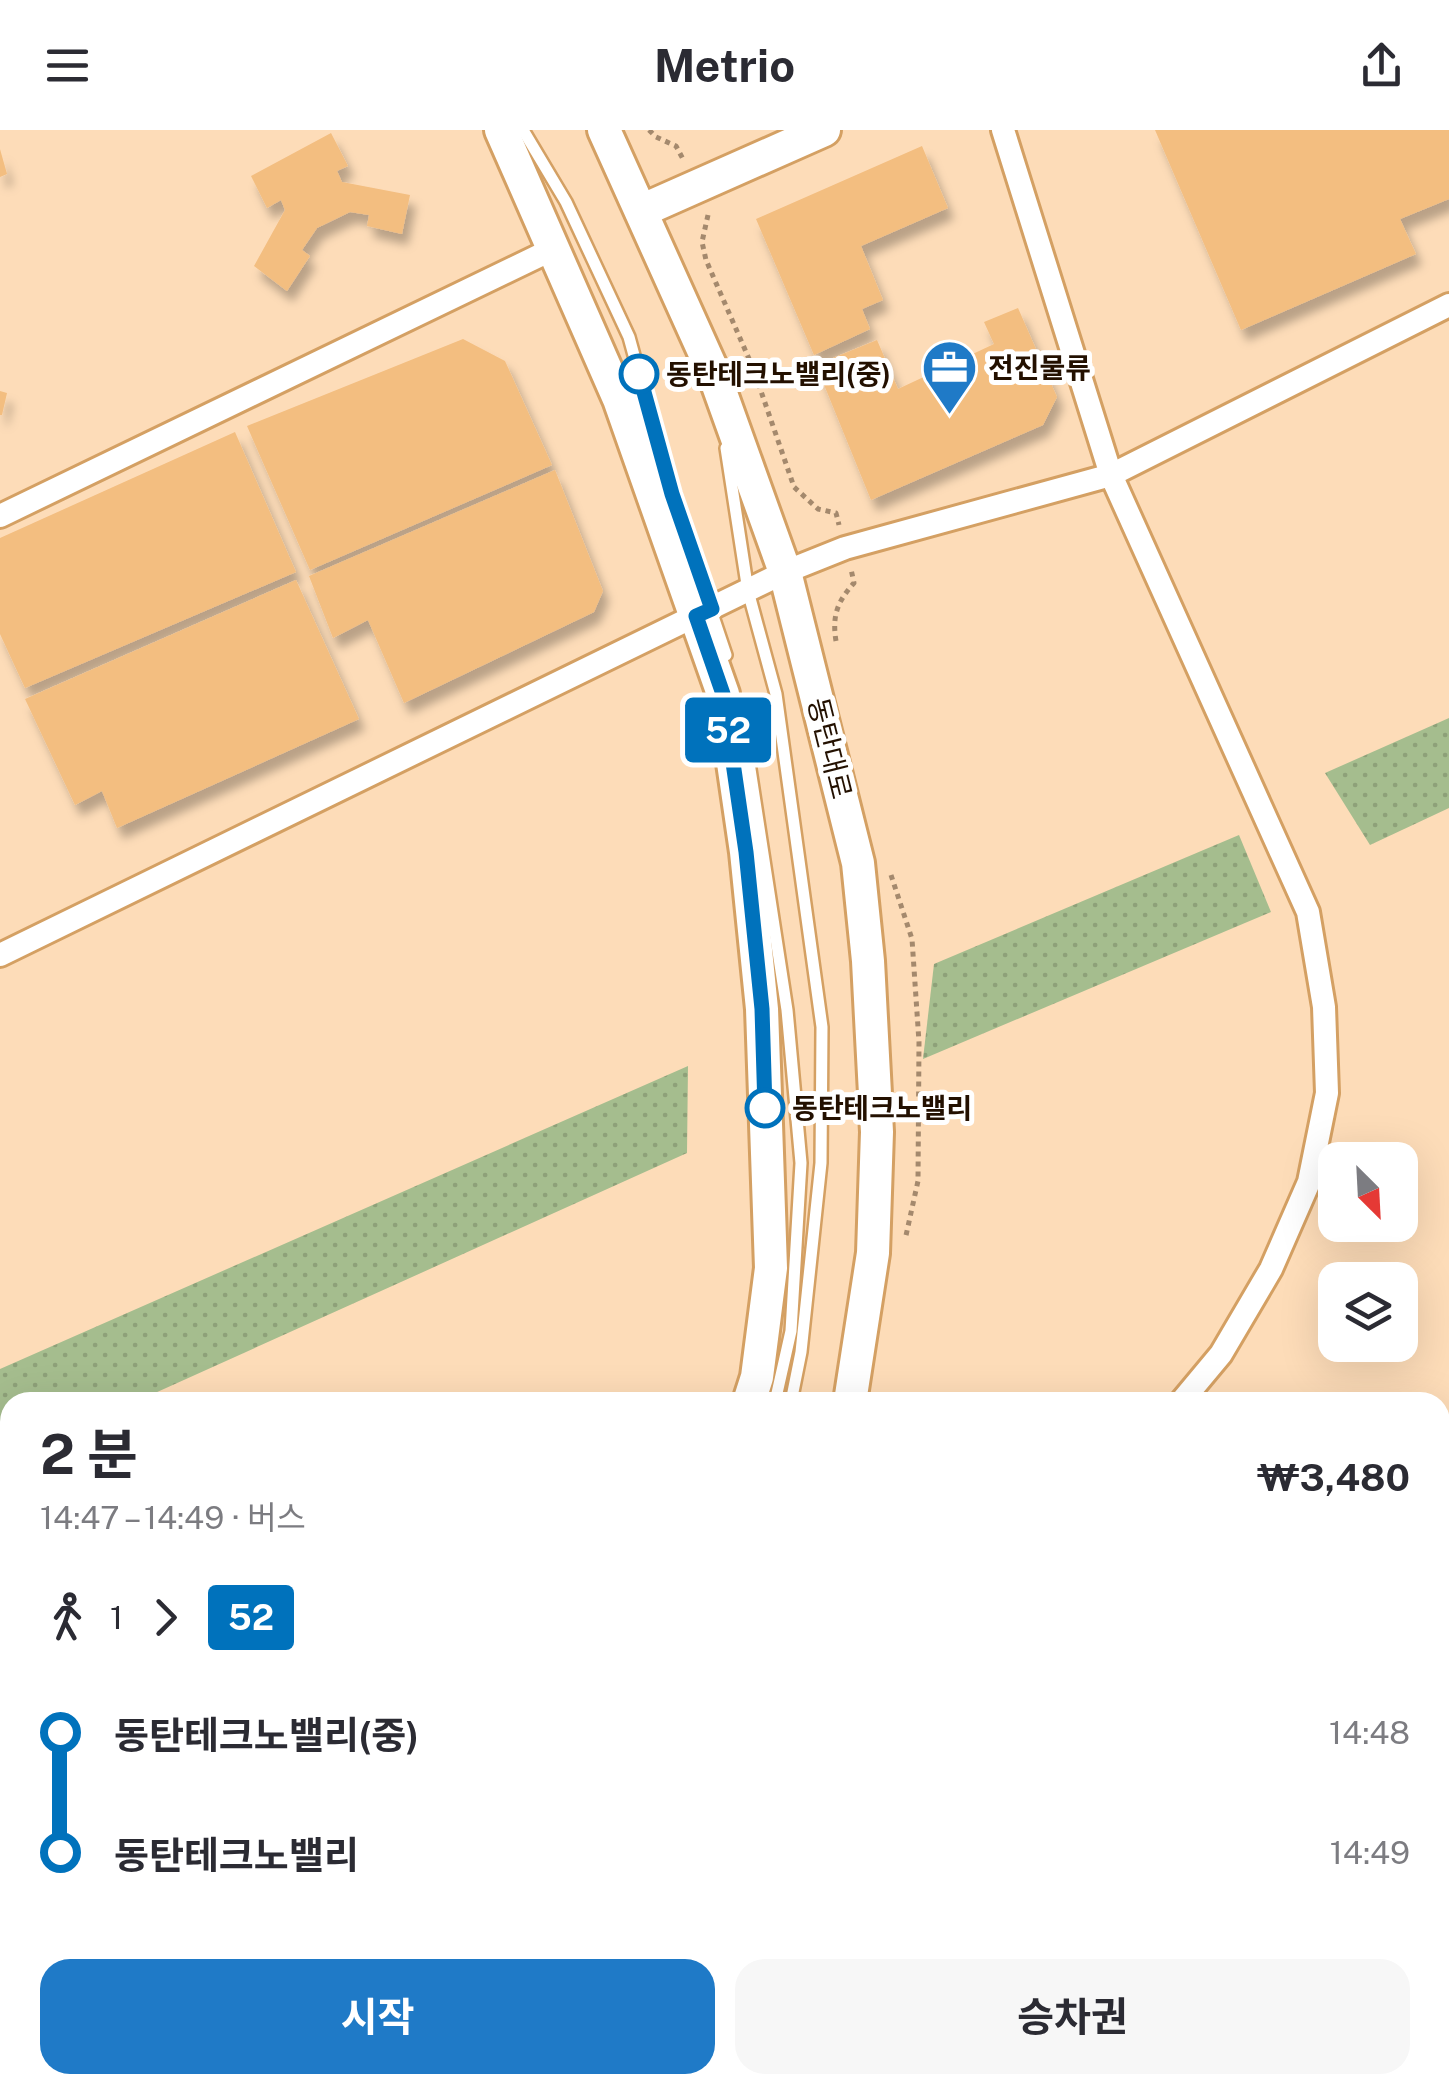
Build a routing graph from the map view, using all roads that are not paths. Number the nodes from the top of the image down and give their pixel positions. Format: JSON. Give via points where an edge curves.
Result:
{"nodes":[{"id":1,"x":501,"y":130,"type":"edge"},
{"id":2,"x":524,"y":130,"type":"edge"},
{"id":3,"x":604,"y":130,"type":"edge"},
{"id":4,"x":824,"y":130,"type":"edge"},
{"id":5,"x":1003,"y":130,"type":"edge"},
{"id":6,"x":640,"y":211,"type":"junction"},
{"id":7,"x":553,"y":249,"type":"junction"},
{"id":8,"x":1449,"y":305,"type":"edge"},
{"id":9,"x":714,"y":374,"type":"junction"},
{"id":10,"x":1111,"y":475,"type":"junction"},
{"id":11,"x":0,"y":516,"type":"edge"},
{"id":12,"x":785,"y":572,"type":"junction"},
{"id":13,"x":748,"y":591,"type":"junction"},
{"id":14,"x":704,"y":612,"type":"junction"},
{"id":15,"x":728,"y":662,"type":"dead end"},
{"id":16,"x":739,"y":697,"type":"dead end"},
{"id":17,"x":0,"y":955,"type":"edge"},
{"id":18,"x":752,"y":1392,"type":"edge"},
{"id":19,"x":778,"y":1392,"type":"edge"},
{"id":20,"x":793,"y":1392,"type":"edge"},
{"id":21,"x":852,"y":1392,"type":"edge"},
{"id":22,"x":1189,"y":1392,"type":"edge"}],
"edges":[{"from":1,"to":7,"type":"main road"},
{"from":2,"to":14,"type":"lane","via":[[629,337]]},
{"from":3,"to":6,"type":"main road","name":"동탄대로"},
{"from":4,"to":6,"type":"main road"},
{"from":5,"to":10,"type":"street"},
{"from":6,"to":9,"type":"main road","name":"동탄대로"},
{"from":7,"to":11,"type":"street"},
{"from":7,"to":14,"type":"main road"},
{"from":8,"to":10,"type":"street"},
{"from":9,"to":12,"type":"main road","name":"동탄대로"},
{"from":9,"to":13,"type":"lane"},
{"from":10,"to":12,"type":"street","via":[[845,548]]},
{"from":10,"to":22,"type":"street","via":[[1308,912],[1324,1007],[1327,1093],[1309,1182],[1271,1269],[1221,1354]]},
{"from":12,"to":13,"type":"street"},
{"from":12,"to":21,"type":"main road","name":"동탄대로","via":[[858,862],[868,960],[877,1132],[873,1253]]},
{"from":13,"to":14,"type":"street"},
{"from":13,"to":20,"type":"lane","via":[[776,694],[822,1028],[821,1162]]},
{"from":14,"to":15,"type":"lane"},
{"from":14,"to":17,"type":"street"},
{"from":14,"to":18,"type":"main road","via":[[723,694],[762,1009],[770,1268]]},
{"from":16,"to":19,"type":"lane","via":[[788,1010],[801,1163],[790,1332]]}]}
